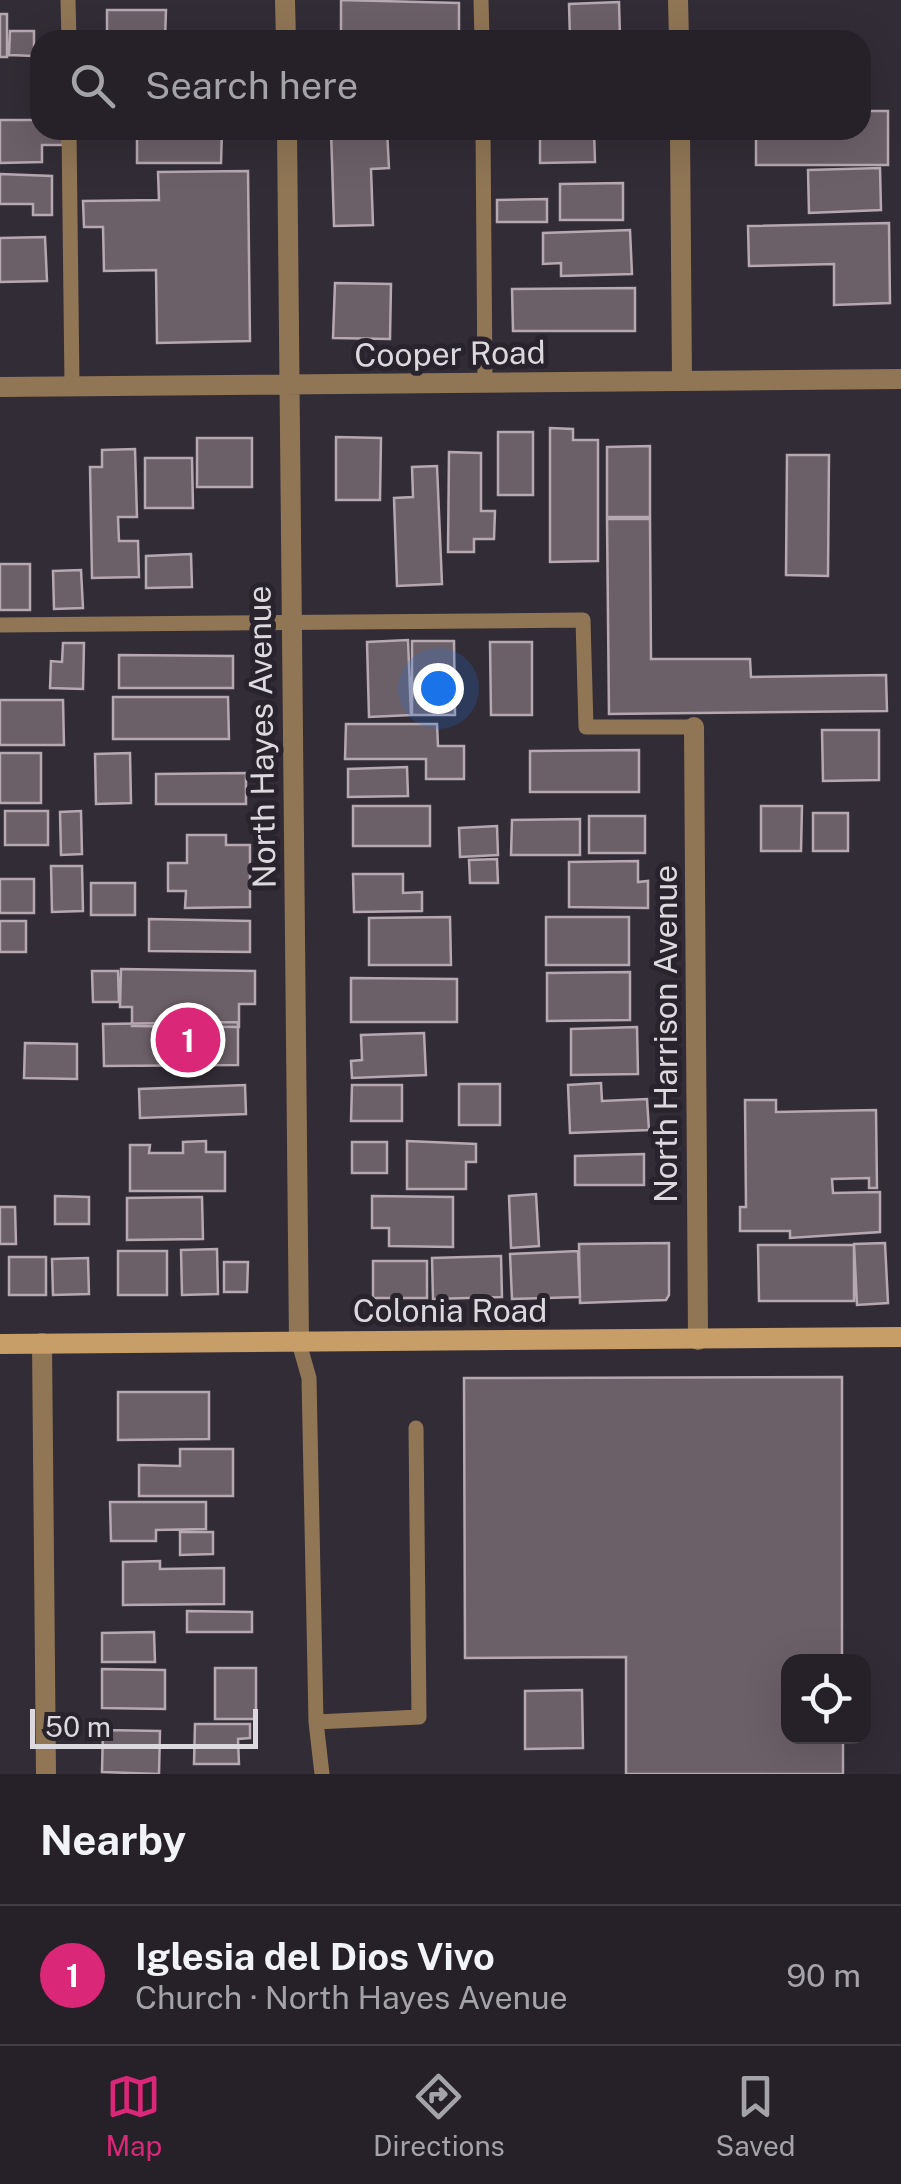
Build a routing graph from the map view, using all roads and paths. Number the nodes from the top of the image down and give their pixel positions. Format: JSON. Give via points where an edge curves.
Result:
{"nodes":[{"id":1,"x":68,"y":0,"type":"edge"},
{"id":2,"x":286,"y":0,"type":"edge"},
{"id":3,"x":481,"y":0,"type":"edge"},
{"id":4,"x":678,"y":0,"type":"edge"},
{"id":5,"x":68,"y":30,"type":"edge"},
{"id":6,"x":286,"y":30,"type":"edge"},
{"id":7,"x":482,"y":30,"type":"edge"},
{"id":8,"x":679,"y":30,"type":"edge"},
{"id":9,"x":69,"y":140,"type":"edge"},
{"id":10,"x":286,"y":140,"type":"edge"},
{"id":11,"x":482,"y":140,"type":"edge"},
{"id":12,"x":680,"y":140,"type":"edge"},
{"id":13,"x":901,"y":379,"type":"edge"},
{"id":14,"x":682,"y":381,"type":"junction"},
{"id":15,"x":485,"y":384,"type":"junction"},
{"id":16,"x":0,"y":386,"type":"edge"},
{"id":17,"x":72,"y":386,"type":"junction"},
{"id":18,"x":289,"y":386,"type":"junction"},
{"id":19,"x":290,"y":622,"type":"junction"},
{"id":20,"x":0,"y":625,"type":"edge"},
{"id":21,"x":694,"y":727,"type":"joint"},
{"id":22,"x":901,"y":1337,"type":"edge"},
{"id":23,"x":698,"y":1340,"type":"junction"},
{"id":24,"x":299,"y":1342,"type":"junction"},
{"id":25,"x":0,"y":1344,"type":"edge"},
{"id":26,"x":42,"y":1344,"type":"junction"},
{"id":27,"x":416,"y":1428,"type":"dead end"},
{"id":28,"x":316,"y":1722,"type":"junction"},
{"id":29,"x":46,"y":1774,"type":"edge"},
{"id":30,"x":322,"y":1774,"type":"edge"}],
"edges":[{"from":1,"to":5,"type":"lane"},
{"from":2,"to":6,"type":"street"},
{"from":3,"to":7,"type":"lane"},
{"from":4,"to":8,"type":"street"},
{"from":9,"to":17,"type":"lane"},
{"from":10,"to":18,"type":"street","name":"North Hayes Avenue"},
{"from":11,"to":15,"type":"lane"},
{"from":12,"to":14,"type":"street"},
{"from":13,"to":14,"type":"street","name":"Cooper Road"},
{"from":14,"to":15,"type":"street","name":"Cooper Road"},
{"from":15,"to":18,"type":"street","name":"Cooper Road"},
{"from":16,"to":17,"type":"street","name":"Cooper Road"},
{"from":17,"to":18,"type":"street","name":"Cooper Road"},
{"from":18,"to":19,"type":"street","name":"North Hayes Avenue"},
{"from":19,"to":20,"type":"lane"},
{"from":19,"to":21,"type":"lane","via":[[583,620],[586,726]]},
{"from":19,"to":24,"type":"street","name":"North Hayes Avenue"},
{"from":21,"to":23,"type":"street","name":"North Harrison Avenue"},
{"from":22,"to":23,"type":"street","name":"Colonia Road"},
{"from":23,"to":24,"type":"street","name":"Colonia Road"},
{"from":24,"to":26,"type":"street","name":"Colonia Road"},
{"from":24,"to":28,"type":"lane","via":[[309,1378]]},
{"from":25,"to":26,"type":"street","name":"Colonia Road"},
{"from":26,"to":29,"type":"street"},
{"from":27,"to":28,"type":"lane","via":[[419,1717]]},
{"from":28,"to":30,"type":"lane"}]}
